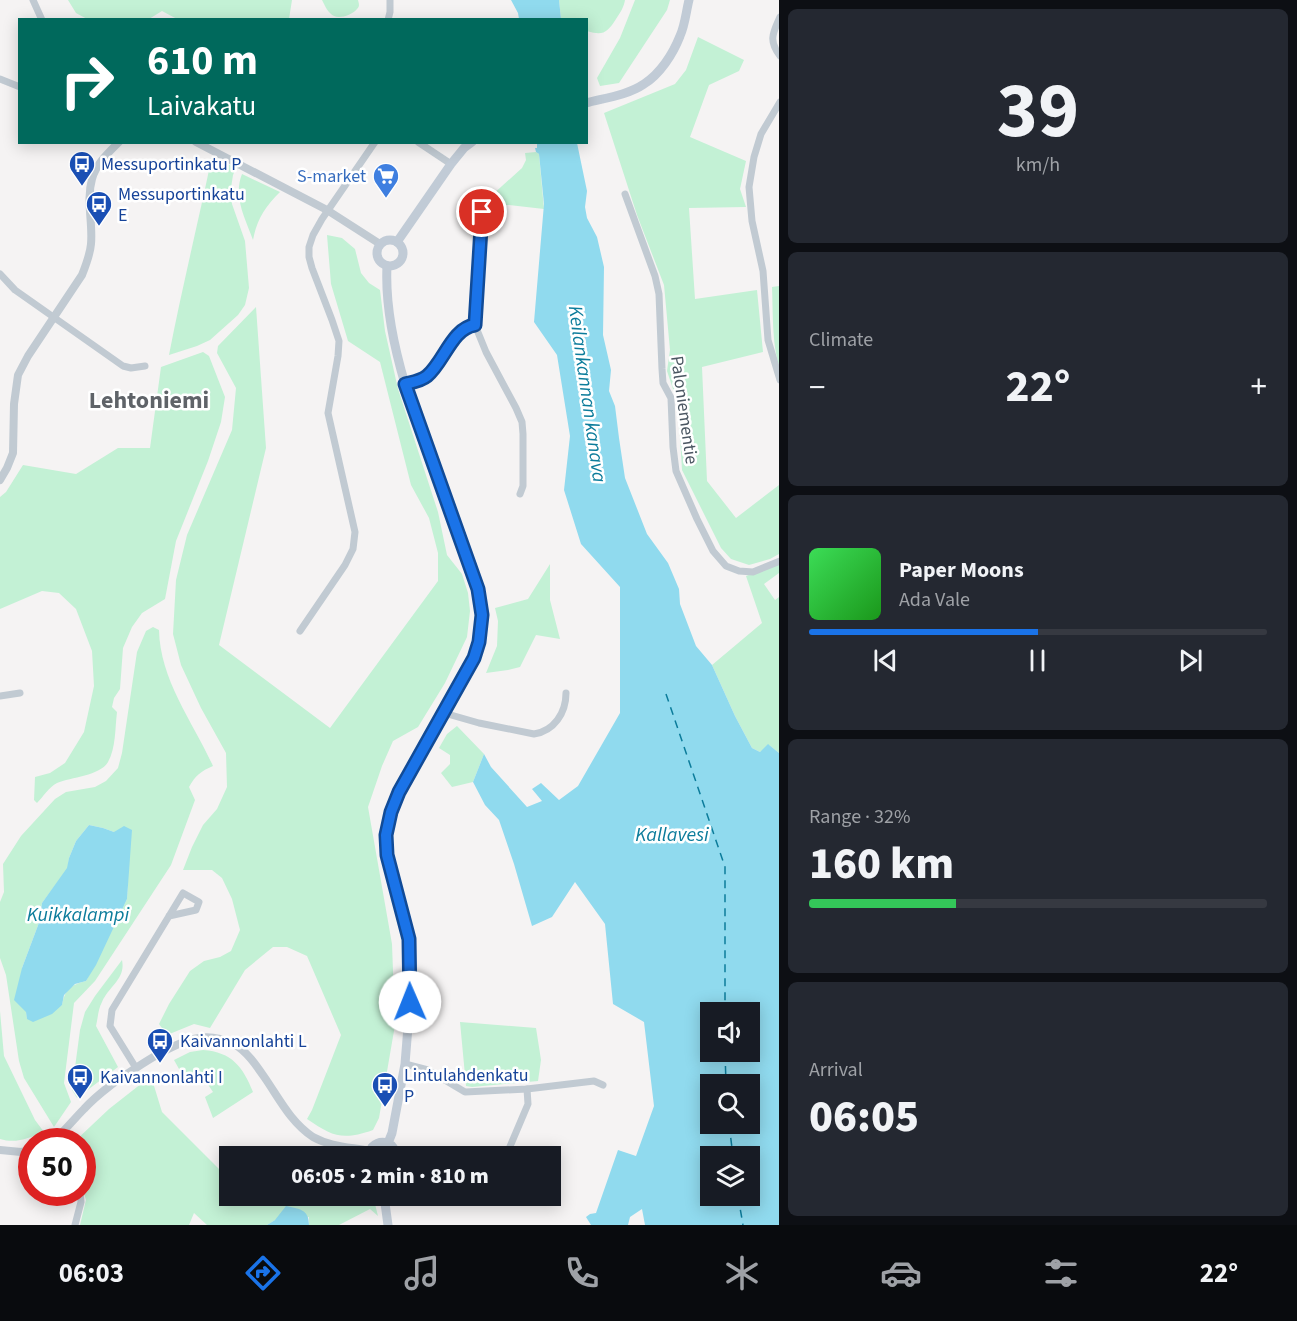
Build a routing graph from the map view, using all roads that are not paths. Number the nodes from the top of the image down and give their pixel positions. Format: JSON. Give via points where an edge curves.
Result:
{"nodes":[{"id":1,"x":33,"y":0,"type":"edge"},
{"id":2,"x":390,"y":0,"type":"edge"},
{"id":3,"x":689,"y":0,"type":"edge"},
{"id":4,"x":41,"y":18,"type":"edge"},
{"id":5,"x":388,"y":18,"type":"edge"},
{"id":6,"x":779,"y":19,"type":"edge"},
{"id":7,"x":779,"y":55,"type":"edge"},
{"id":8,"x":0,"y":79,"type":"edge"},
{"id":9,"x":18,"y":86,"type":"edge"},
{"id":10,"x":588,"y":102,"type":"edge"},
{"id":11,"x":779,"y":104,"type":"edge"},
{"id":12,"x":117,"y":144,"type":"edge"},
{"id":13,"x":200,"y":144,"type":"edge"},
{"id":14,"x":374,"y":144,"type":"edge"},
{"id":15,"x":421,"y":144,"type":"edge"},
{"id":16,"x":469,"y":144,"type":"edge"},
{"id":17,"x":451,"y":164,"type":"junction"},
{"id":18,"x":625,"y":194,"type":"dead end"},
{"id":19,"x":486,"y":198,"type":"dead end"},
{"id":20,"x":327,"y":210,"type":"junction"},
{"id":21,"x":397,"y":242,"type":"junction"},
{"id":22,"x":380,"y":244,"type":"junction"},
{"id":23,"x":387,"y":266,"type":"junction"},
{"id":24,"x":0,"y":274,"type":"edge"},
{"id":25,"x":54,"y":316,"type":"junction"},
{"id":26,"x":475,"y":325,"type":"junction"},
{"id":27,"x":145,"y":366,"type":"dead end"},
{"id":28,"x":779,"y":377,"type":"edge"},
{"id":29,"x":405,"y":384,"type":"junction"},
{"id":30,"x":0,"y":480,"type":"edge"},
{"id":31,"x":520,"y":494,"type":"dead end"},
{"id":32,"x":779,"y":561,"type":"edge"},
{"id":33,"x":300,"y":631,"type":"dead end"},
{"id":34,"x":20,"y":693,"type":"dead end"},
{"id":35,"x":566,"y":693,"type":"dead end"},
{"id":36,"x":0,"y":696,"type":"edge"},
{"id":37,"x":444,"y":713,"type":"junction"},
{"id":38,"x":169,"y":916,"type":"dead end"},
{"id":39,"x":405,"y":1064,"type":"junction"},
{"id":40,"x":136,"y":1068,"type":"junction"},
{"id":41,"x":603,"y":1085,"type":"dead end"},
{"id":42,"x":527,"y":1089,"type":"junction"},
{"id":43,"x":67,"y":1128,"type":"edge"},
{"id":44,"x":388,"y":1143,"type":"junction"},
{"id":45,"x":338,"y":1146,"type":"edge"},
{"id":46,"x":374,"y":1146,"type":"edge"},
{"id":47,"x":391,"y":1146,"type":"edge"},
{"id":48,"x":510,"y":1146,"type":"edge"},
{"id":49,"x":0,"y":1150,"type":"edge"},
{"id":50,"x":18,"y":1152,"type":"edge"},
{"id":51,"x":80,"y":1206,"type":"edge"},
{"id":52,"x":385,"y":1206,"type":"edge"},
{"id":53,"x":75,"y":1225,"type":"edge"},
{"id":54,"x":388,"y":1225,"type":"edge"}],
"edges":[{"from":1,"to":4,"type":"street"},
{"from":2,"to":5,"type":"street"},
{"from":3,"to":10,"type":"main road","via":[[681,35],[657,74],[644,85]]},
{"from":6,"to":7,"type":"street","via":[[772,36],[772,45]]},
{"from":8,"to":9,"type":"street"},
{"from":11,"to":28,"type":"street","via":[[761,134],[749,187],[763,271],[768,340]]},
{"from":12,"to":25,"type":"street","via":[[94,172],[87,262]]},
{"from":13,"to":20,"type":"street"},
{"from":14,"to":20,"type":"street"},
{"from":15,"to":17,"type":"street"},
{"from":16,"to":17,"type":"main road"},
{"from":17,"to":21,"type":"main road"},
{"from":18,"to":32,"type":"street","name":"Paloniementie","via":[[659,294],[663,383],[671,398],[676,471],[713,551],[726,566],[753,572]]},
{"from":19,"to":26,"type":"street"},
{"from":20,"to":22,"type":"street"},
{"from":20,"to":33,"type":"street","via":[[313,236],[309,257],[339,341],[328,413],[355,532],[345,566]]},
{"from":21,"to":22,"type":"main road"},
{"from":21,"to":23,"type":"main road","via":[[402,247],[402,258],[398,264]]},
{"from":22,"to":23,"type":"main road","via":[[377,255]]},
{"from":23,"to":29,"type":"main road","via":[[396,352]]},
{"from":24,"to":25,"type":"street","via":[[15,290]]},
{"from":25,"to":27,"type":"street","via":[[123,366]]},
{"from":25,"to":30,"type":"street","via":[[18,375],[12,453]]},
{"from":26,"to":29,"type":"street","via":[[460,331],[430,374]]},
{"from":26,"to":31,"type":"street","via":[[522,422],[524,486]]},
{"from":29,"to":37,"type":"main road","via":[[478,589],[482,615],[474,658]]},
{"from":34,"to":36,"type":"street"},
{"from":35,"to":37,"type":"street","via":[[562,714],[543,733]]},
{"from":37,"to":39,"type":"main road","via":[[399,792],[386,835],[387,855],[409,939],[410,1002]]},
{"from":38,"to":40,"type":"street","via":[[112,1010],[110,1026]]},
{"from":39,"to":42,"type":"street","via":[[428,1070],[465,1092]]},
{"from":39,"to":44,"type":"main road"},
{"from":40,"to":43,"type":"street","via":[[94,1099]]},
{"from":40,"to":45,"type":"street","via":[[184,1041],[209,1037],[236,1045],[251,1058],[291,1118],[312,1136]]},
{"from":41,"to":42,"type":"street","via":[[594,1081]]},
{"from":42,"to":48,"type":"street","via":[[528,1104]]},
{"from":44,"to":46,"type":"main road"},
{"from":44,"to":47,"type":"main road"},
{"from":49,"to":50,"type":"street"},
{"from":51,"to":53,"type":"street"},
{"from":52,"to":54,"type":"main road"}]}
